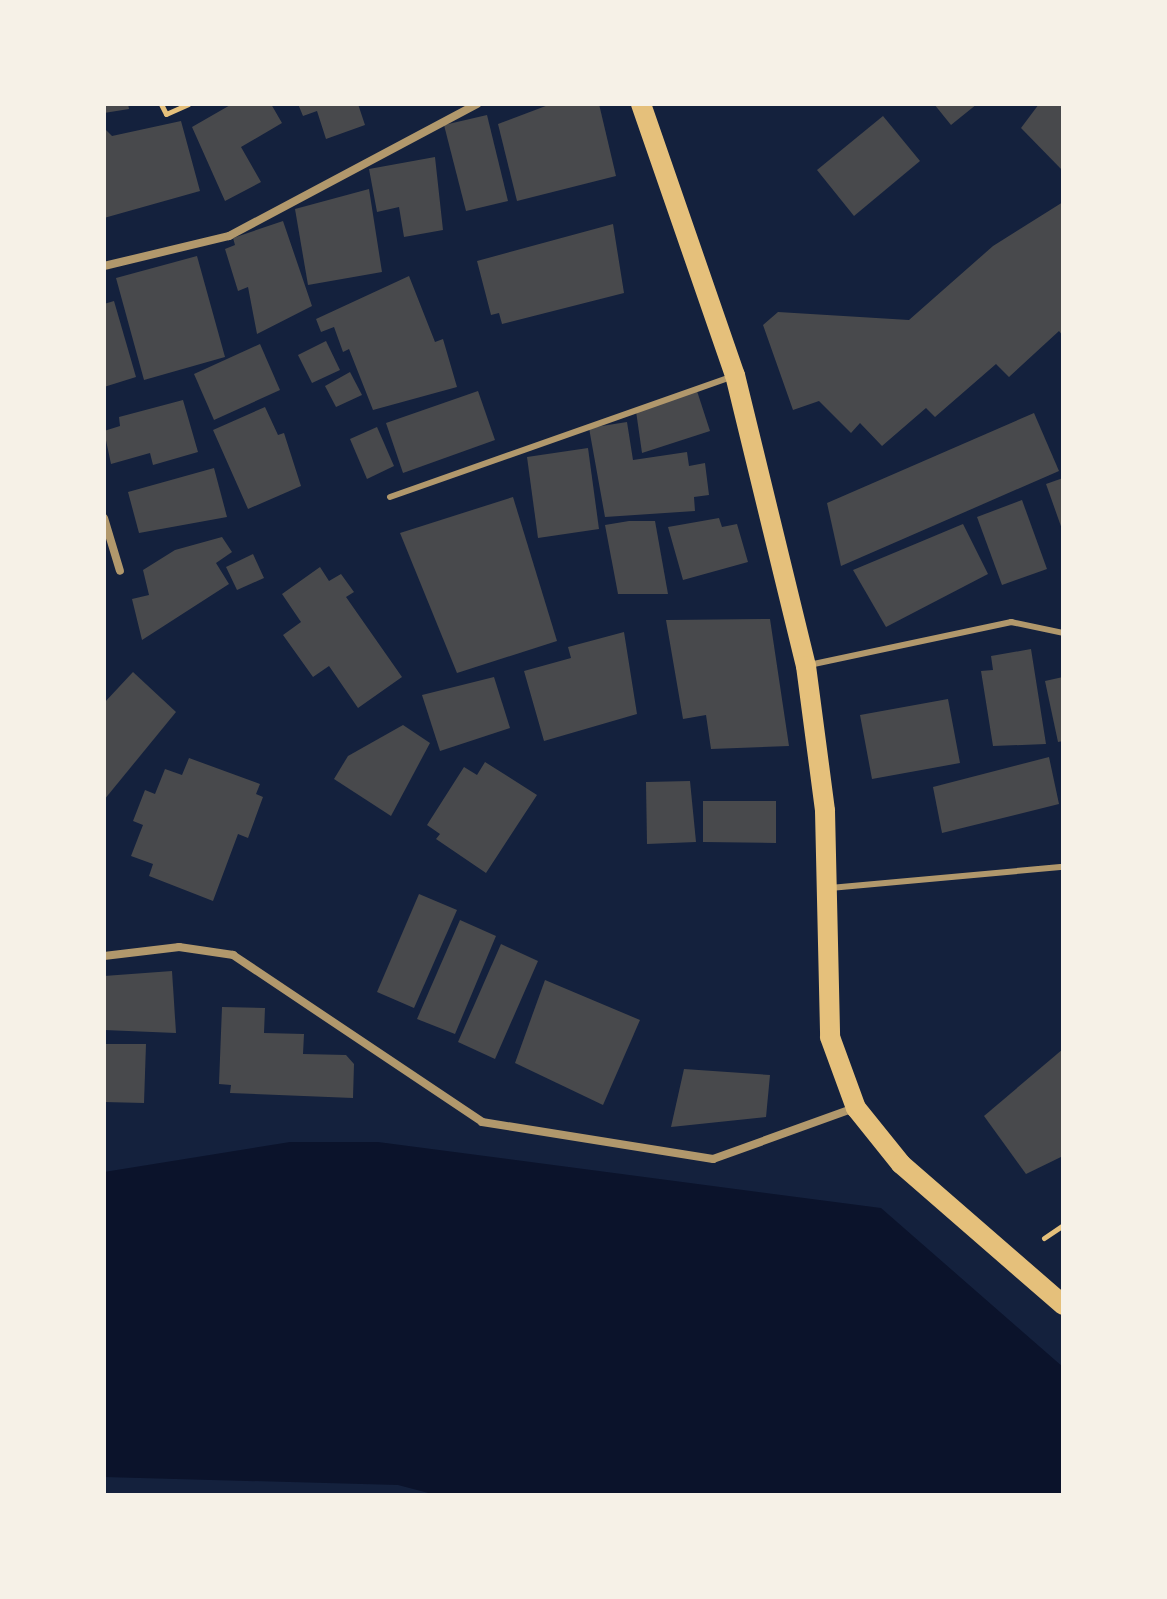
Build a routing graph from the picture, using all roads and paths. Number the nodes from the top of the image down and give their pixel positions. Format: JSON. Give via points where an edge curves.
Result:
{"nodes":[{"id":1,"x":161,"y":104,"type":"edge"},
{"id":2,"x":188,"y":104,"type":"edge"},
{"id":3,"x":477,"y":104,"type":"edge"},
{"id":4,"x":641,"y":104,"type":"edge"},
{"id":5,"x":104,"y":266,"type":"edge"},
{"id":6,"x":735,"y":375,"type":"junction"},
{"id":7,"x":390,"y":497,"type":"dead end"},
{"id":8,"x":105,"y":522,"type":"edge"},
{"id":9,"x":120,"y":571,"type":"dead end"},
{"id":10,"x":1063,"y":633,"type":"edge"},
{"id":11,"x":806,"y":666,"type":"junction"},
{"id":12,"x":1063,"y":867,"type":"edge"},
{"id":13,"x":827,"y":888,"type":"junction"},
{"id":14,"x":104,"y":956,"type":"edge"},
{"id":15,"x":856,"y":1108,"type":"junction"},
{"id":16,"x":1063,"y":1305,"type":"edge"}],
"edges":[{"from":1,"to":2,"type":"path","via":[[166,114]]},
{"from":3,"to":5,"type":"street","via":[[229,236]]},
{"from":4,"to":6,"type":"main road"},
{"from":6,"to":7,"type":"lane"},
{"from":6,"to":11,"type":"main road"},
{"from":8,"to":9,"type":"street"},
{"from":10,"to":11,"type":"lane","via":[[1011,622]]},
{"from":11,"to":13,"type":"main road","via":[[825,811]]},
{"from":12,"to":13,"type":"lane"},
{"from":13,"to":15,"type":"main road","via":[[830,1037]]},
{"from":14,"to":15,"type":"street","via":[[179,947],[233,955],[482,1122],[713,1159]]},
{"from":15,"to":16,"type":"main road","via":[[901,1164]]}]}
